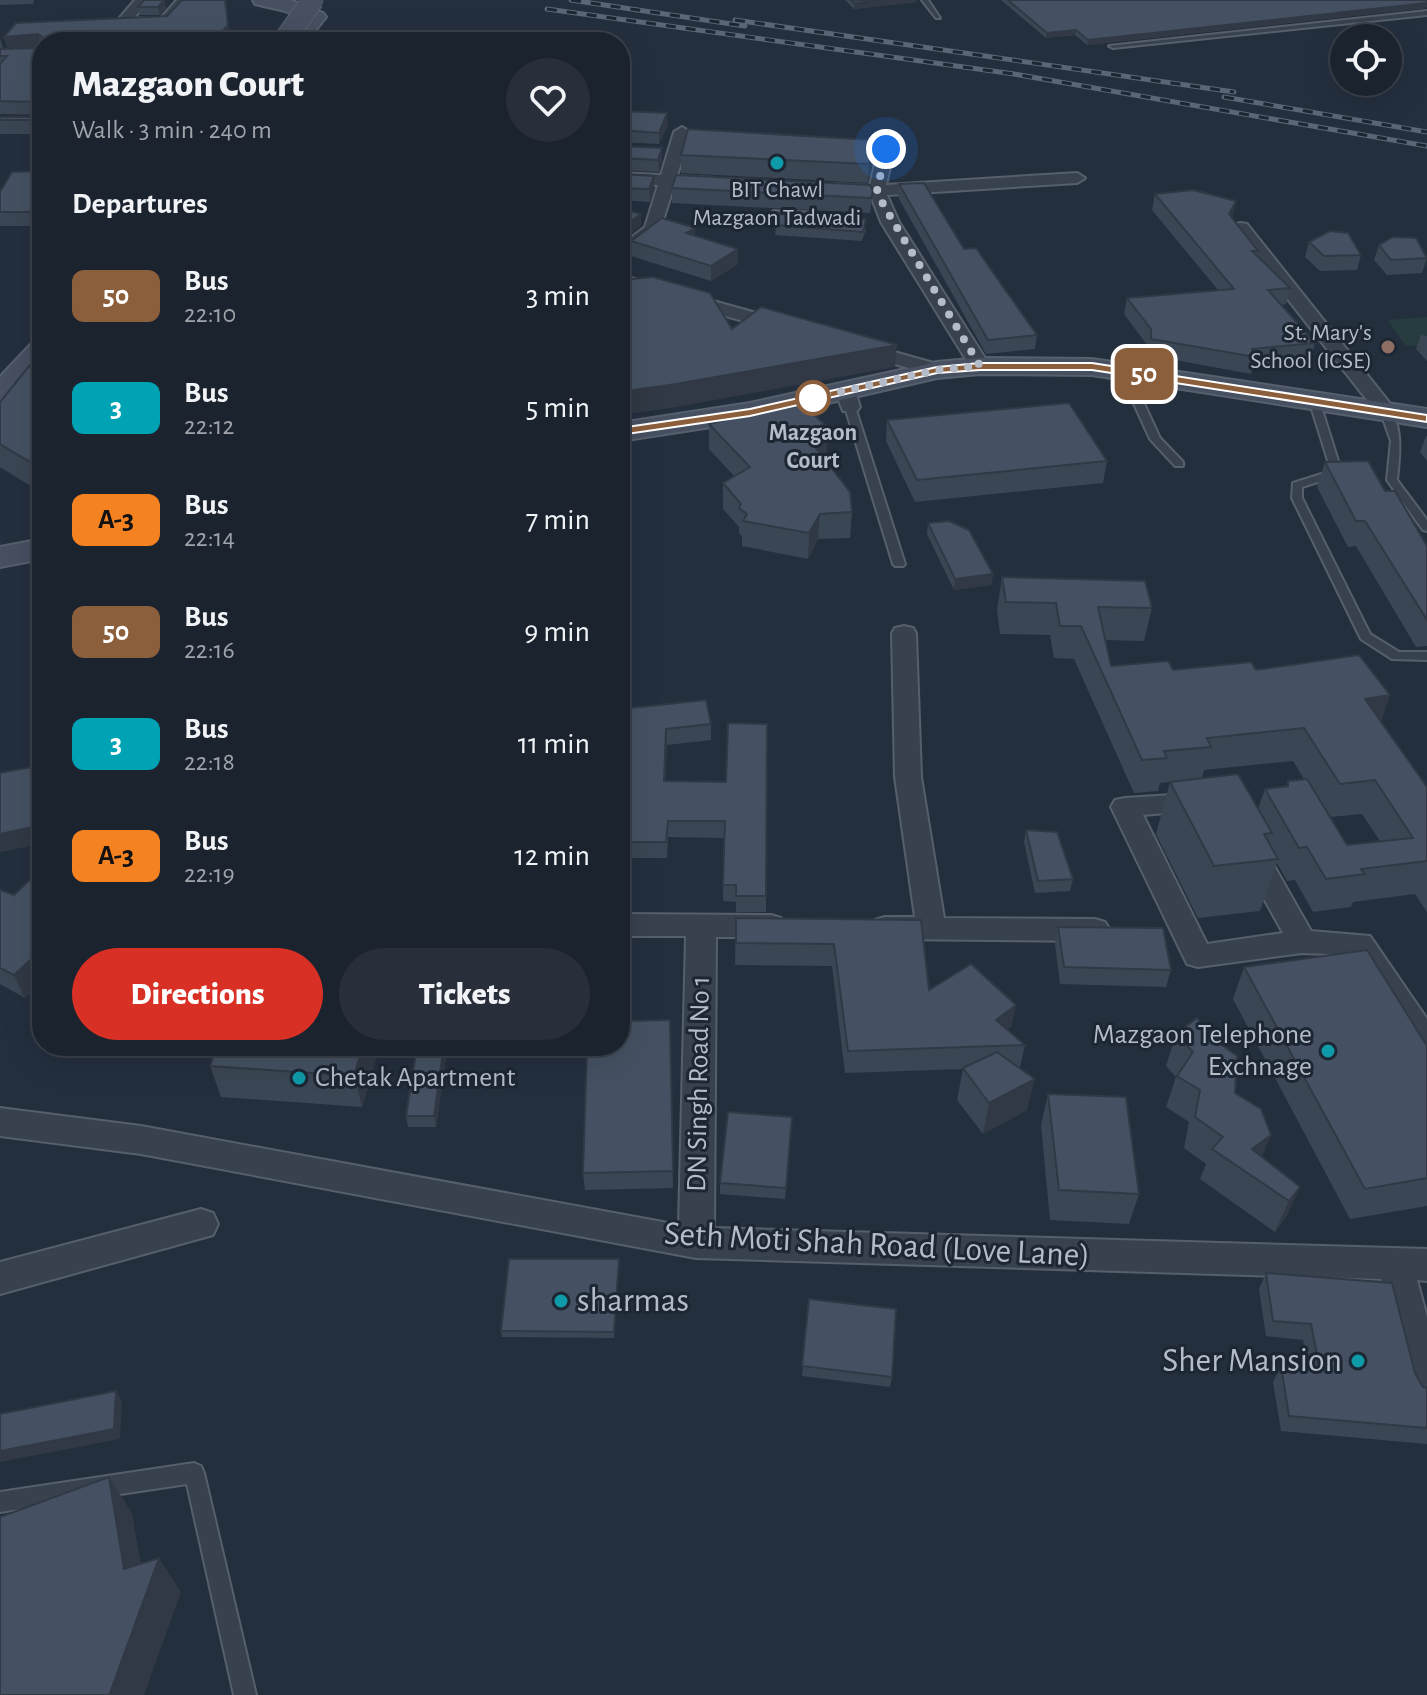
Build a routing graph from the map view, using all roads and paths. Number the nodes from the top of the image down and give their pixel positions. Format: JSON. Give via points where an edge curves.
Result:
{"nodes":[{"id":1,"x":142,"y":0,"type":"edge"},
{"id":2,"x":184,"y":0,"type":"edge"},
{"id":3,"x":262,"y":0,"type":"edge"},
{"id":4,"x":313,"y":0,"type":"edge"},
{"id":5,"x":925,"y":0,"type":"edge"},
{"id":6,"x":291,"y":6,"type":"junction"},
{"id":7,"x":1427,"y":13,"type":"edge"},
{"id":8,"x":938,"y":17,"type":"dead end"},
{"id":9,"x":271,"y":32,"type":"edge"},
{"id":10,"x":290,"y":32,"type":"edge"},
{"id":11,"x":304,"y":32,"type":"edge"},
{"id":12,"x":1113,"y":46,"type":"edge"},
{"id":13,"x":682,"y":132,"type":"dead end"},
{"id":14,"x":886,"y":149,"type":"dead end"},
{"id":15,"x":630,"y":178,"type":"edge"},
{"id":16,"x":1077,"y":178,"type":"dead end"},
{"id":17,"x":667,"y":180,"type":"junction"},
{"id":18,"x":727,"y":183,"type":"edge"},
{"id":19,"x":817,"y":188,"type":"edge"},
{"id":20,"x":877,"y":191,"type":"junction"},
{"id":21,"x":774,"y":216,"type":"edge"},
{"id":22,"x":832,"y":219,"type":"edge"},
{"id":23,"x":1241,"y":228,"type":"edge"},
{"id":24,"x":630,"y":247,"type":"edge"},
{"id":25,"x":630,"y":283,"type":"edge"},
{"id":26,"x":801,"y":331,"type":"edge"},
{"id":27,"x":846,"y":344,"type":"edge"},
{"id":28,"x":32,"y":360,"type":"edge"},
{"id":29,"x":980,"y":366,"type":"junction"},
{"id":30,"x":937,"y":370,"type":"junction"},
{"id":31,"x":1124,"y":371,"type":"junction"},
{"id":32,"x":0,"y":394,"type":"edge"},
{"id":33,"x":848,"y":399,"type":"junction"},
{"id":34,"x":1314,"y":400,"type":"junction"},
{"id":35,"x":1385,"y":410,"type":"junction"},
{"id":36,"x":1427,"y":418,"type":"edge"},
{"id":37,"x":630,"y":428,"type":"edge"},
{"id":38,"x":1179,"y":464,"type":"dead end"},
{"id":39,"x":1427,"y":528,"type":"edge"},
{"id":40,"x":32,"y":550,"type":"edge"},
{"id":41,"x":3,"y":553,"type":"edge"},
{"id":42,"x":899,"y":564,"type":"dead end"},
{"id":43,"x":904,"y":633,"type":"dead end"},
{"id":44,"x":1427,"y":656,"type":"edge"},
{"id":45,"x":630,"y":925,"type":"edge"},
{"id":46,"x":701,"y":926,"type":"junction"},
{"id":47,"x":793,"y":927,"type":"edge"},
{"id":48,"x":854,"y":927,"type":"edge"},
{"id":49,"x":931,"y":928,"type":"junction"},
{"id":50,"x":1126,"y":930,"type":"edge"},
{"id":51,"x":1302,"y":942,"type":"junction"},
{"id":52,"x":1427,"y":1044,"type":"edge"},
{"id":53,"x":0,"y":1122,"type":"edge"},
{"id":54,"x":201,"y":1224,"type":"dead end"},
{"id":55,"x":696,"y":1243,"type":"junction"},
{"id":56,"x":1411,"y":1265,"type":"edge"},
{"id":57,"x":0,"y":1278,"type":"edge"},
{"id":58,"x":1427,"y":1387,"type":"edge"},
{"id":59,"x":0,"y":1502,"type":"edge"},
{"id":60,"x":245,"y":1695,"type":"edge"}],
"edges":[{"from":1,"to":2,"type":"street","via":[[123,22],[165,22]]},
{"from":3,"to":6,"type":"main road"},
{"from":4,"to":10,"type":"main road","bridge":true},
{"from":5,"to":8,"type":"lane"},
{"from":6,"to":9,"type":"main road"},
{"from":6,"to":11,"type":"main road","via":[[316,17]]},
{"from":7,"to":12,"type":"lane"},
{"from":13,"to":17,"type":"street","via":[[668,152]]},
{"from":14,"to":20,"type":"street"},
{"from":15,"to":17,"type":"street"},
{"from":16,"to":20,"type":"street"},
{"from":17,"to":18,"type":"street"},
{"from":17,"to":24,"type":"street","via":[[653,229]]},
{"from":19,"to":20,"type":"street"},
{"from":20,"to":29,"type":"street","via":[[883,221]]},
{"from":21,"to":22,"type":"street"},
{"from":23,"to":35,"type":"street"},
{"from":25,"to":26,"type":"street"},
{"from":27,"to":30,"type":"street"},
{"from":28,"to":32,"type":"main road"},
{"from":29,"to":30,"type":"main road"},
{"from":29,"to":31,"type":"main road"},
{"from":30,"to":33,"type":"main road"},
{"from":31,"to":34,"type":"main road"},
{"from":31,"to":38,"type":"lane","via":[[1155,439]]},
{"from":33,"to":37,"type":"main road"},
{"from":33,"to":42,"type":"lane"},
{"from":34,"to":35,"type":"main road"},
{"from":34,"to":44,"type":"lane","via":[[1335,467],[1332,474],[1297,485],[1297,498],[1365,636],[1396,656]]},
{"from":35,"to":36,"type":"main road"},
{"from":35,"to":39,"type":"lane","via":[[1396,441],[1392,480]]},
{"from":40,"to":41,"type":"main road"},
{"from":43,"to":49,"type":"street","via":[[908,777]]},
{"from":45,"to":46,"type":"street"},
{"from":46,"to":47,"type":"street"},
{"from":46,"to":55,"type":"street","name":"DN Singh Road No 1"},
{"from":48,"to":49,"type":"street"},
{"from":49,"to":50,"type":"street"},
{"from":51,"to":51,"type":"street","via":[[1198,956],[1125,807],[1225,801]]},
{"from":51,"to":52,"type":"street","via":[[1360,944]]},
{"from":53,"to":55,"type":"street","name":"Seth Moti Shah Road (Love Lane)","via":[[141,1140]]},
{"from":54,"to":57,"type":"street"},
{"from":55,"to":56,"type":"street","name":"Seth Moti Shah Road (Love Lane)"},
{"from":56,"to":58,"type":"street"},
{"from":59,"to":60,"type":"lane","via":[[194,1473]]}]}
